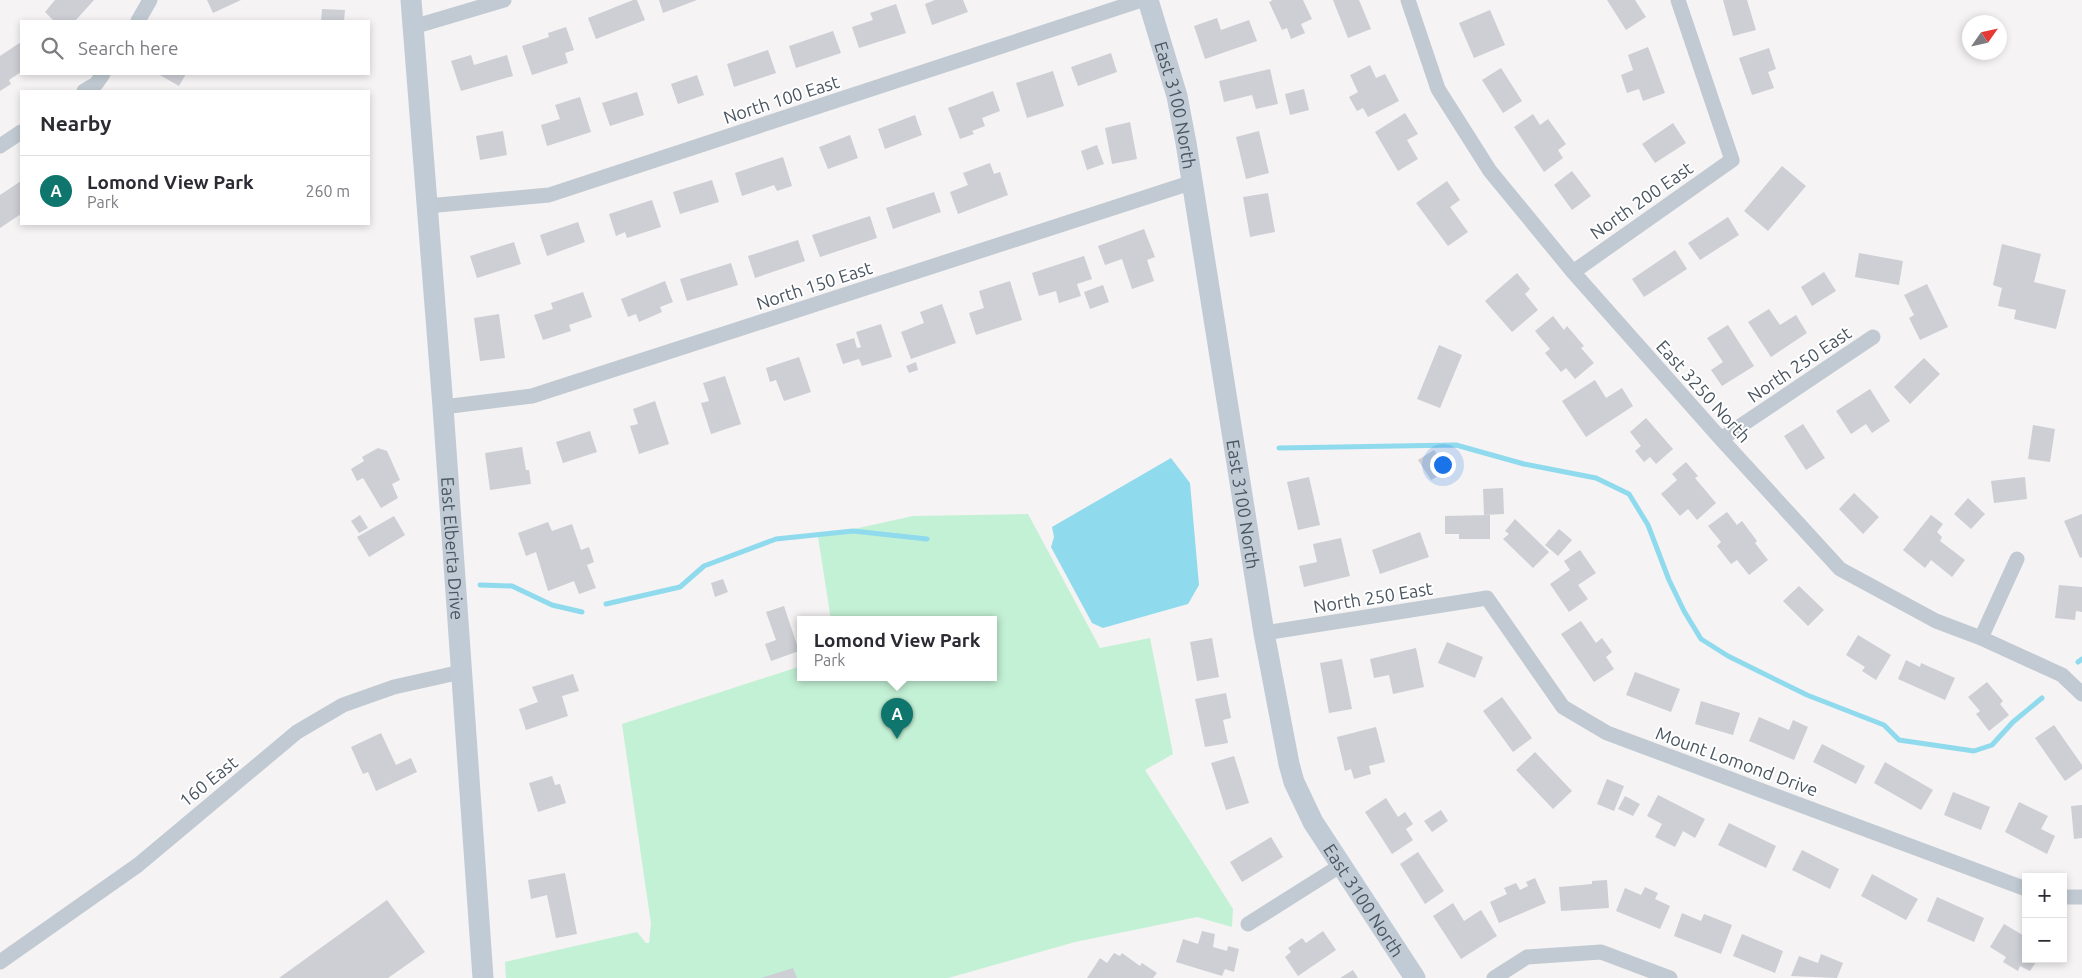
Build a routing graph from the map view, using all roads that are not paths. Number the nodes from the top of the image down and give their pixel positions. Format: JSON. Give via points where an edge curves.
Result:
{"nodes":[{"id":1,"x":150,"y":0,"type":"edge"},
{"id":2,"x":411,"y":0,"type":"edge"},
{"id":3,"x":504,"y":0,"type":"edge"},
{"id":4,"x":1142,"y":0,"type":"edge"},
{"id":5,"x":1148,"y":0,"type":"edge"},
{"id":6,"x":1408,"y":0,"type":"edge"},
{"id":7,"x":1678,"y":0,"type":"edge"},
{"id":8,"x":139,"y":20,"type":"edge"},
{"id":9,"x":413,"y":26,"type":"junction"},
{"id":10,"x":102,"y":75,"type":"edge"},
{"id":11,"x":86,"y":90,"type":"edge"},
{"id":12,"x":20,"y":133,"type":"edge"},
{"id":13,"x":0,"y":146,"type":"edge"},
{"id":14,"x":1193,"y":182,"type":"junction"},
{"id":15,"x":427,"y":206,"type":"junction"},
{"id":16,"x":1572,"y":272,"type":"junction"},
{"id":17,"x":1872,"y":337,"type":"dead end"},
{"id":18,"x":443,"y":407,"type":"junction"},
{"id":19,"x":1721,"y":439,"type":"junction"},
{"id":20,"x":2017,"y":559,"type":"dead end"},
{"id":21,"x":1487,"y":598,"type":"joint"},
{"id":22,"x":1264,"y":633,"type":"junction"},
{"id":23,"x":1981,"y":638,"type":"junction"},
{"id":24,"x":461,"y":672,"type":"junction"},
{"id":25,"x":2082,"y":694,"type":"edge"},
{"id":26,"x":1340,"y":866,"type":"junction"},
{"id":27,"x":2022,"y":888,"type":"edge"},
{"id":28,"x":2067,"y":897,"type":"edge"},
{"id":29,"x":2082,"y":897,"type":"edge"},
{"id":30,"x":1248,"y":924,"type":"dead end"},
{"id":31,"x":0,"y":962,"type":"edge"},
{"id":32,"x":483,"y":978,"type":"edge"},
{"id":33,"x":1414,"y":978,"type":"edge"},
{"id":34,"x":1494,"y":978,"type":"edge"},
{"id":35,"x":1670,"y":978,"type":"edge"}],
"edges":[{"from":1,"to":8,"type":"street"},
{"from":2,"to":9,"type":"street","name":"East Elberta Drive"},
{"from":3,"to":9,"type":"street"},
{"from":4,"to":15,"type":"street","name":"North 100 East","via":[[549,195]]},
{"from":5,"to":14,"type":"street","name":"East 3100 North","via":[[1177,96]]},
{"from":6,"to":16,"type":"street","name":"East 3250 North","via":[[1438,89],[1490,171]]},
{"from":7,"to":16,"type":"street","name":"North 200 East","via":[[1732,160]]},
{"from":9,"to":15,"type":"street","name":"East Elberta Drive"},
{"from":10,"to":11,"type":"street"},
{"from":12,"to":13,"type":"street"},
{"from":14,"to":18,"type":"street","name":"North 150 East","via":[[532,396]]},
{"from":14,"to":22,"type":"street","name":"East 3100 North"},
{"from":15,"to":18,"type":"street","name":"East Elberta Drive"},
{"from":16,"to":19,"type":"street","name":"East 3250 North"},
{"from":17,"to":19,"type":"street","name":"North 250 East"},
{"from":18,"to":24,"type":"street","name":"East Elberta Drive"},
{"from":19,"to":23,"type":"street","name":"East 3250 North","via":[[1840,569],[1936,620]]},
{"from":20,"to":23,"type":"street"},
{"from":21,"to":22,"type":"street","name":"North 250 East"},
{"from":21,"to":27,"type":"street","name":"Mount Lomond Drive","via":[[1563,707],[1607,733]]},
{"from":22,"to":26,"type":"street","name":"East 3100 North","via":[[1294,782],[1313,822]]},
{"from":23,"to":25,"type":"street","name":"East 3250 North","via":[[2062,675]]},
{"from":24,"to":31,"type":"street","name":"160 East","via":[[394,686],[342,705],[297,732],[138,865]]},
{"from":24,"to":32,"type":"street","name":"East Elberta Drive"},
{"from":26,"to":30,"type":"street"},
{"from":26,"to":33,"type":"street","name":"East 3100 North"},
{"from":28,"to":29,"type":"street"},
{"from":34,"to":35,"type":"street","via":[[1527,957],[1601,952]]}]}
